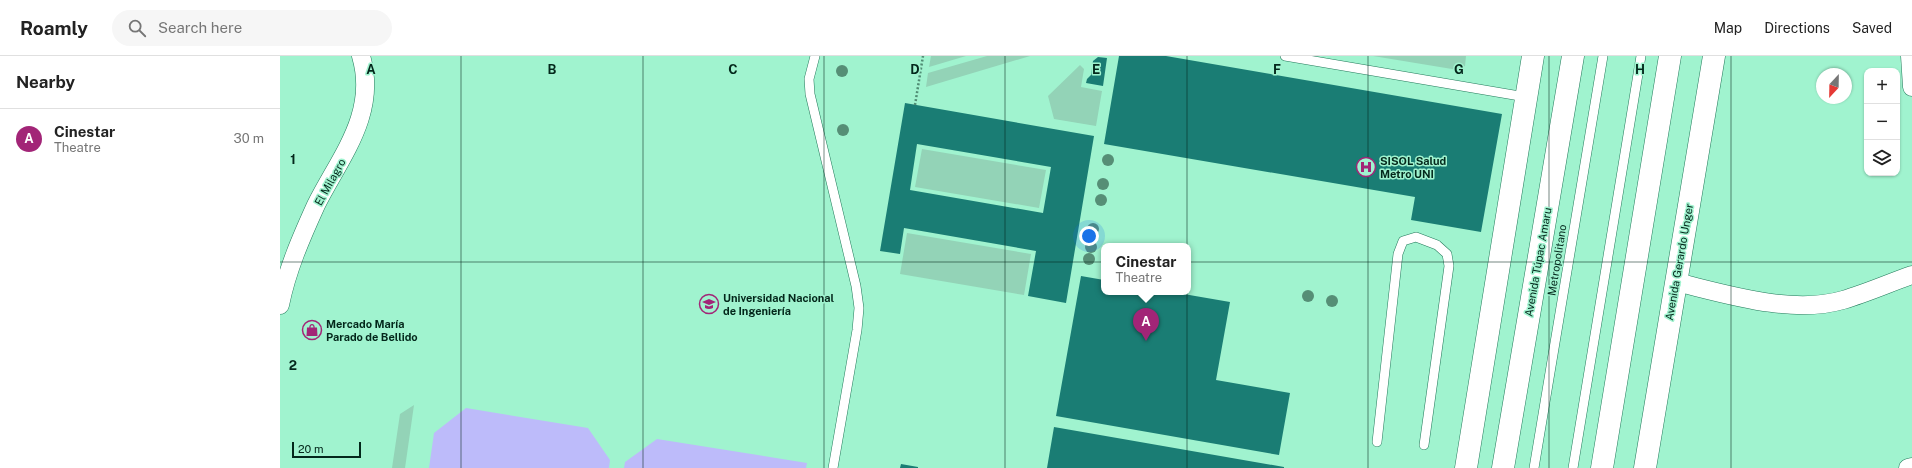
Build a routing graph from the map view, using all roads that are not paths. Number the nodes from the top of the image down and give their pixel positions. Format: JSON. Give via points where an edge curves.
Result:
{"nodes":[{"id":1,"x":361,"y":56,"type":"edge"},
{"id":2,"x":814,"y":56,"type":"edge"},
{"id":3,"x":1284,"y":56,"type":"edge"},
{"id":4,"x":1533,"y":56,"type":"edge"},
{"id":5,"x":1573,"y":56,"type":"edge"},
{"id":6,"x":1603,"y":56,"type":"edge"},
{"id":7,"x":1641,"y":56,"type":"edge"},
{"id":8,"x":1670,"y":56,"type":"edge"},
{"id":9,"x":1714,"y":56,"type":"edge"},
{"id":10,"x":1910,"y":56,"type":"edge"},
{"id":11,"x":1912,"y":87,"type":"edge"},
{"id":12,"x":1526,"y":97,"type":"junction"},
{"id":13,"x":1912,"y":275,"type":"edge"},
{"id":14,"x":283,"y":278,"type":"edge"},
{"id":15,"x":1676,"y":282,"type":"junction"},
{"id":16,"x":280,"y":305,"type":"edge"},
{"id":17,"x":1377,"y":442,"type":"dead end"},
{"id":18,"x":1424,"y":445,"type":"dead end"},
{"id":19,"x":1912,"y":467,"type":"edge"},
{"id":20,"x":833,"y":468,"type":"edge"},
{"id":21,"x":1466,"y":468,"type":"edge"},
{"id":22,"x":1503,"y":468,"type":"edge"},
{"id":23,"x":1534,"y":468,"type":"edge"},
{"id":24,"x":1573,"y":468,"type":"edge"},
{"id":25,"x":1602,"y":468,"type":"edge"},
{"id":26,"x":1645,"y":468,"type":"edge"},
{"id":27,"x":1908,"y":468,"type":"edge"}],
"edges":[{"from":1,"to":14,"type":"street","name":"El Milagro","via":[[366,71],[358,126]]},
{"from":2,"to":20,"type":"lane","via":[[809,78],[810,94],[859,308]]},
{"from":3,"to":12,"type":"lane"},
{"from":4,"to":12,"type":"street"},
{"from":5,"to":22,"type":"street","name":"Avenida Túpac Amaru"},
{"from":6,"to":23,"type":"lane","name":"Metropolitano"},
{"from":7,"to":24,"type":"lane"},
{"from":8,"to":25,"type":"street"},
{"from":9,"to":15,"type":"street","name":"Avenida Gerardo Unger"},
{"from":10,"to":11,"type":"street"},
{"from":12,"to":21,"type":"street"},
{"from":13,"to":15,"type":"street","via":[[1842,301],[1818,304],[1764,303]]},
{"from":14,"to":16,"type":"street","name":"El Milagro"},
{"from":15,"to":26,"type":"street","name":"Avenida Gerardo Unger"},
{"from":17,"to":18,"type":"lane","via":[[1398,254],[1403,241],[1416,237],[1437,245],[1447,254],[1449,266]]},
{"from":19,"to":27,"type":"street"}]}
